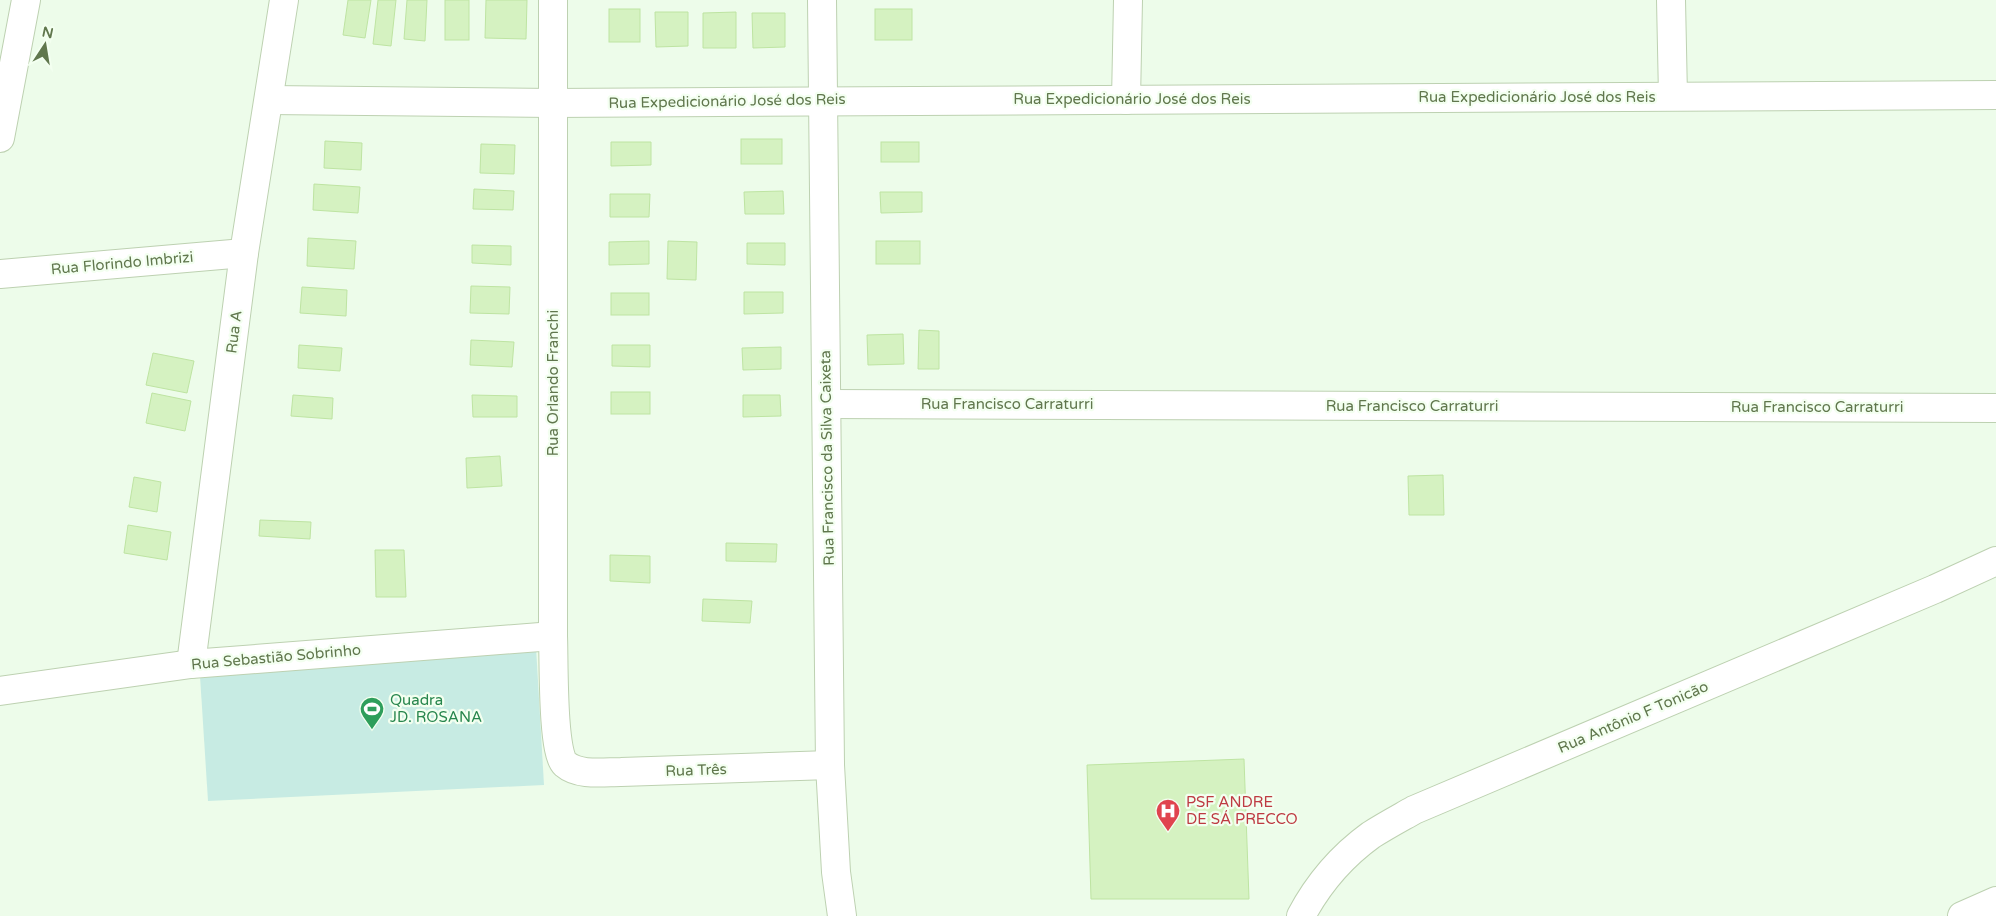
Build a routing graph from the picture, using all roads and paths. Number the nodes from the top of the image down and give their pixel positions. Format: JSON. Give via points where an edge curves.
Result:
{"nodes":[{"id":1,"x":26,"y":0,"type":"edge"},
{"id":2,"x":284,"y":0,"type":"edge"},
{"id":3,"x":553,"y":0,"type":"edge"},
{"id":4,"x":822,"y":0,"type":"edge"},
{"id":5,"x":1128,"y":0,"type":"edge"},
{"id":6,"x":1671,"y":0,"type":"edge"},
{"id":7,"x":1996,"y":95,"type":"edge"},
{"id":8,"x":1673,"y":96,"type":"junction"},
{"id":9,"x":269,"y":100,"type":"junction"},
{"id":10,"x":822,"y":100,"type":"junction"},
{"id":11,"x":1126,"y":100,"type":"junction"},
{"id":12,"x":552,"y":103,"type":"junction"},
{"id":13,"x":0,"y":138,"type":"edge"},
{"id":14,"x":244,"y":253,"type":"junction"},
{"id":15,"x":0,"y":274,"type":"edge"},
{"id":16,"x":827,"y":404,"type":"junction"},
{"id":17,"x":1996,"y":408,"type":"edge"},
{"id":18,"x":1996,"y":561,"type":"edge"},
{"id":19,"x":553,"y":636,"type":"junction"},
{"id":20,"x":192,"y":664,"type":"junction"},
{"id":21,"x":0,"y":691,"type":"edge"},
{"id":22,"x":564,"y":764,"type":"joint"},
{"id":23,"x":830,"y":765,"type":"junction"},
{"id":24,"x":1996,"y":901,"type":"edge"},
{"id":25,"x":842,"y":916,"type":"edge"},
{"id":26,"x":1301,"y":916,"type":"edge"},
{"id":27,"x":1962,"y":916,"type":"edge"}],
"edges":[{"from":1,"to":13,"type":"street"},
{"from":2,"to":9,"type":"street","name":"Rua A"},
{"from":3,"to":12,"type":"street","name":"Rua Orlando Franchi"},
{"from":4,"to":10,"type":"street","name":"Rua Francisco da Silva Caixeta"},
{"from":5,"to":11,"type":"street"},
{"from":6,"to":8,"type":"street"},
{"from":7,"to":8,"type":"street","name":"Rua Expedicionário José dos Reis"},
{"from":8,"to":11,"type":"street","name":"Rua Expedicionário José dos Reis"},
{"from":9,"to":12,"type":"street","name":"Rua Expedicionário José dos Reis"},
{"from":9,"to":14,"type":"street","name":"Rua A"},
{"from":10,"to":11,"type":"street","name":"Rua Expedicionário José dos Reis"},
{"from":10,"to":12,"type":"street","name":"Rua Expedicionário José dos Reis"},
{"from":10,"to":16,"type":"street","name":"Rua Francisco da Silva Caixeta"},
{"from":12,"to":19,"type":"street","name":"Rua Orlando Franchi"},
{"from":14,"to":15,"type":"street","name":"Rua Florindo Imbrizi"},
{"from":14,"to":20,"type":"street","name":"Rua A"},
{"from":16,"to":17,"type":"street","name":"Rua Francisco Carraturri"},
{"from":16,"to":23,"type":"street","name":"Rua Francisco da Silva Caixeta"},
{"from":18,"to":26,"type":"street","name":"Rua Antônio F Tonicão","via":[[1414,810],[1371,836],[1345,857],[1322,882]]},
{"from":19,"to":20,"type":"street","name":"Rua Sebastião Sobrinho"},
{"from":19,"to":22,"type":"street","name":"Rua Orlando Franchi","via":[[556,728]]},
{"from":20,"to":21,"type":"street","name":"Rua Sebastião Sobrinho"},
{"from":22,"to":23,"type":"street","name":"Rua Três","via":[[581,771],[621,772]]},
{"from":23,"to":25,"type":"street","name":"Rua Francisco da Silva Caixeta"},
{"from":24,"to":27,"type":"street"}]}
